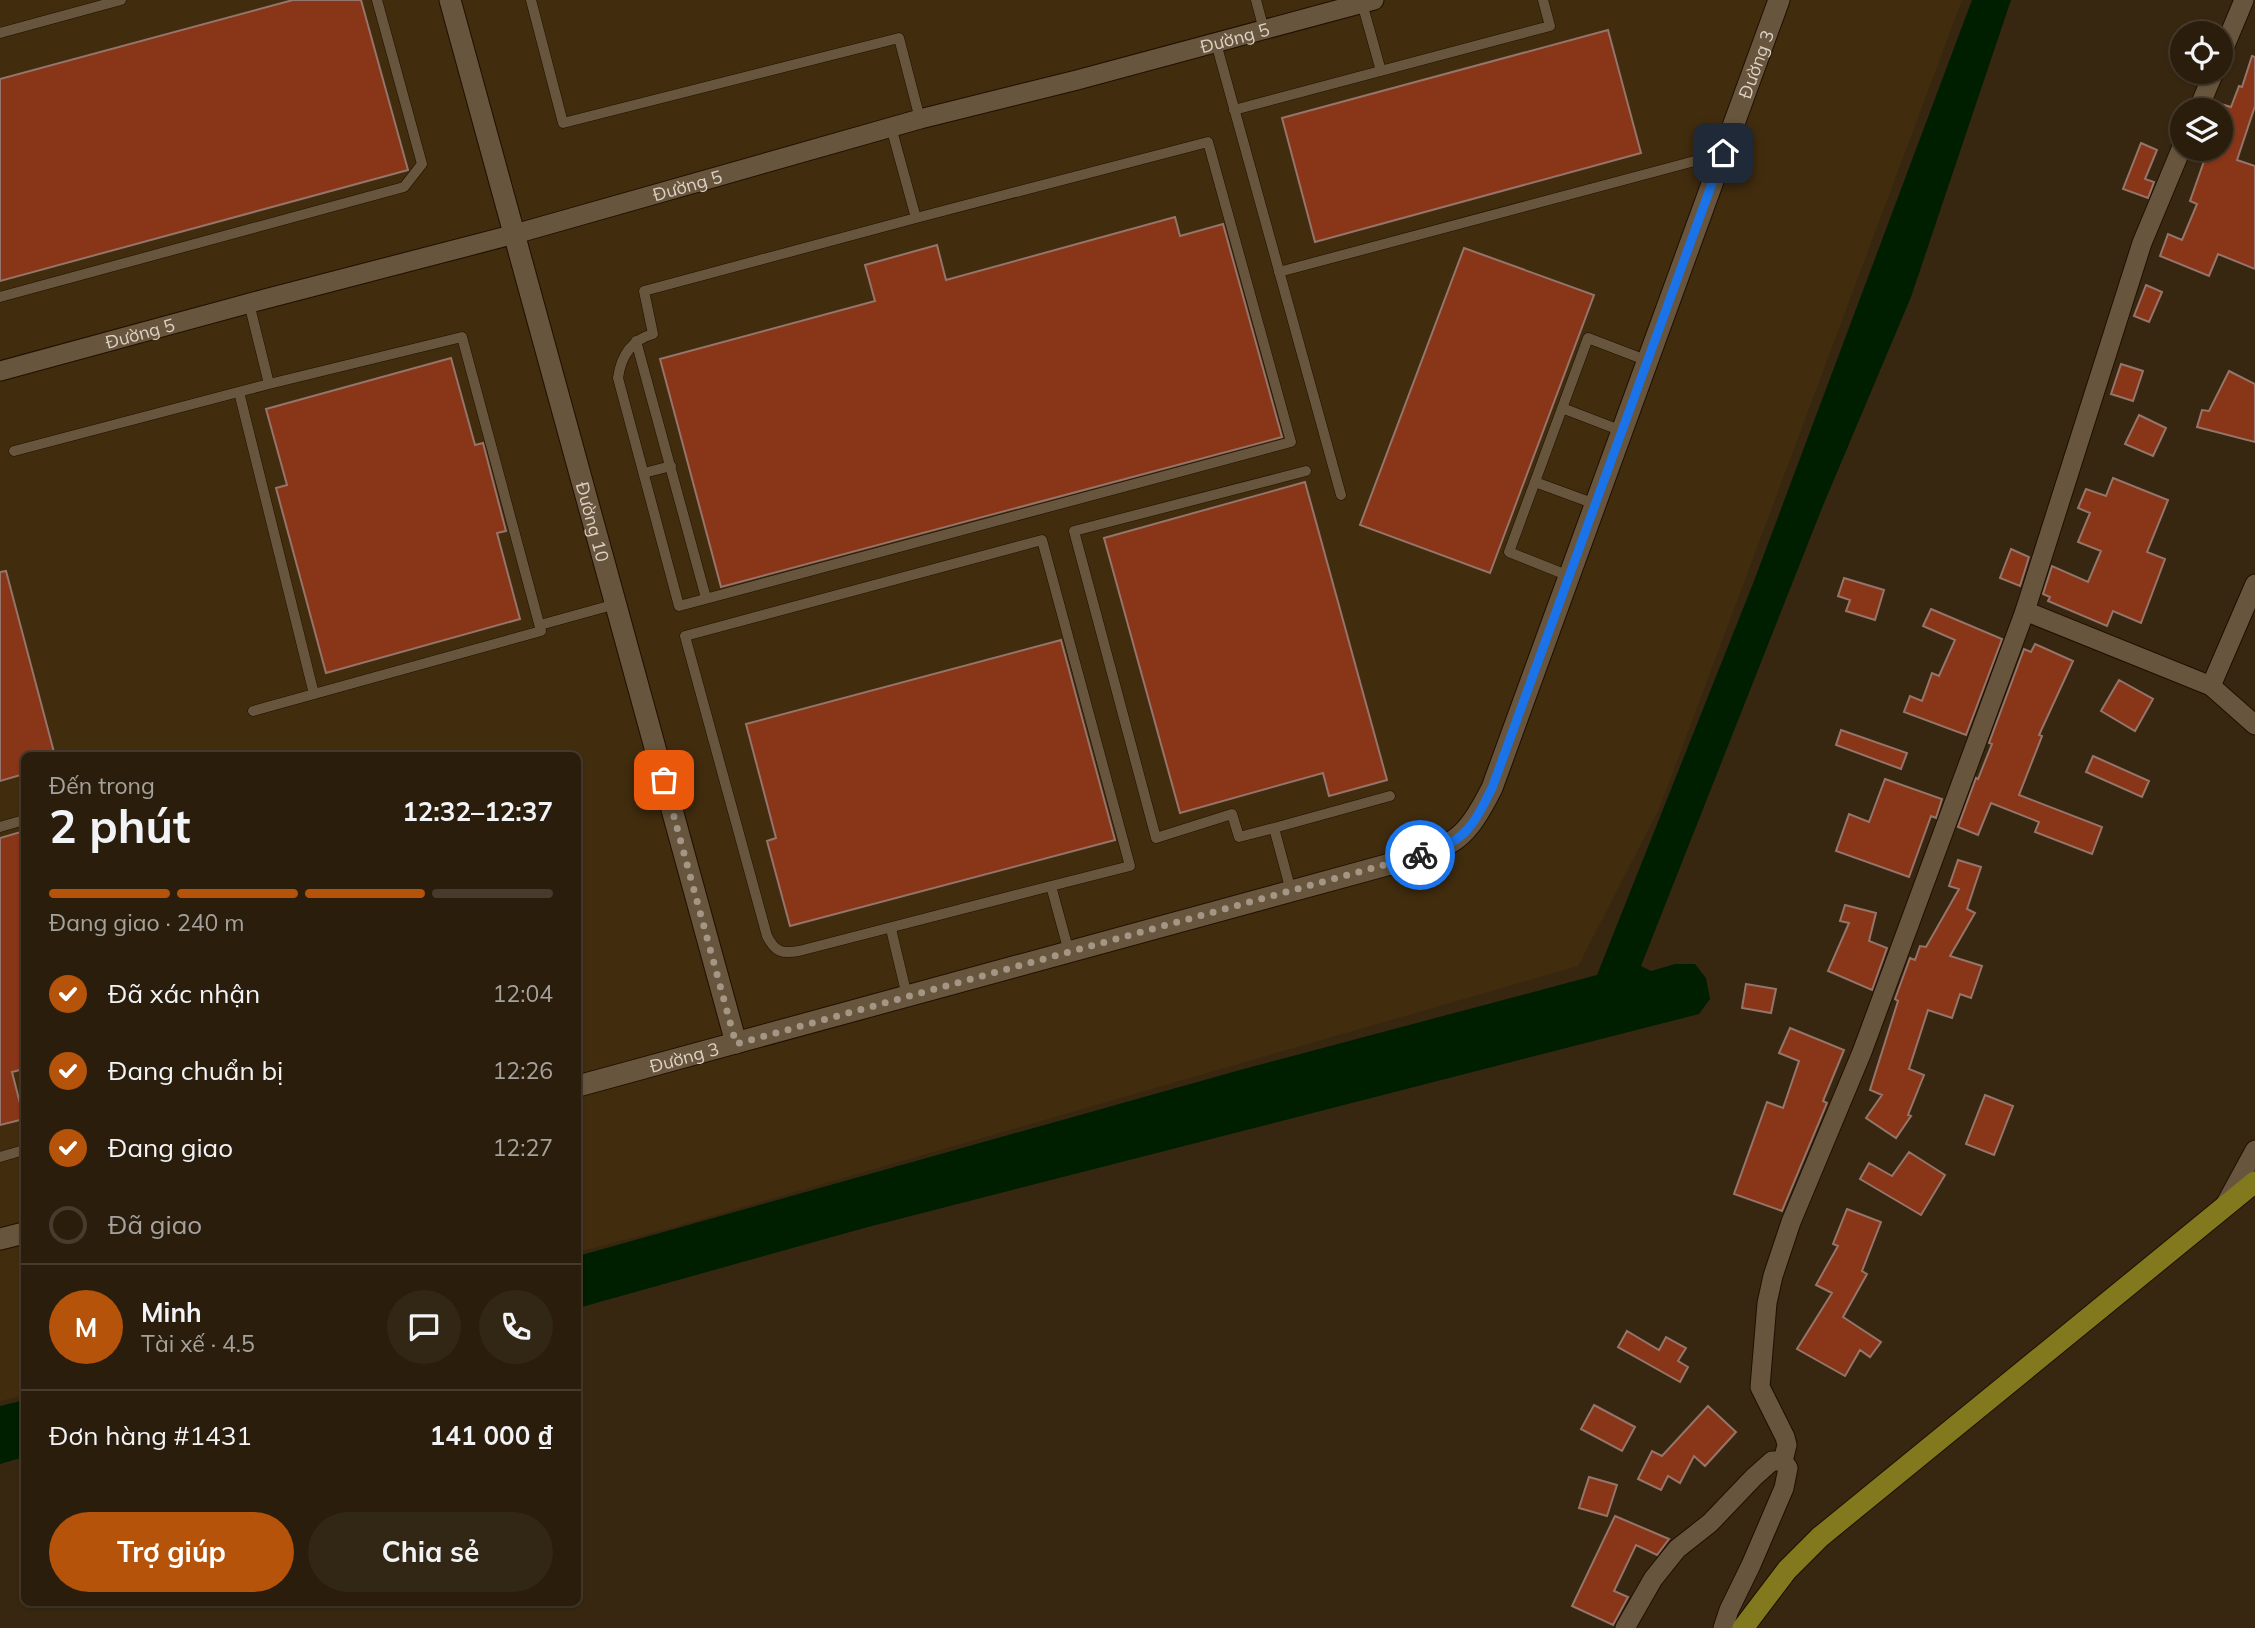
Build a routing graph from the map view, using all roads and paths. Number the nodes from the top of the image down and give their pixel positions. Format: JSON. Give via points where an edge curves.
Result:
{"nodes":[{"id":1,"x":121,"y":0,"type":"edge"},
{"id":2,"x":377,"y":0,"type":"edge"},
{"id":3,"x":450,"y":0,"type":"edge"},
{"id":4,"x":531,"y":0,"type":"edge"},
{"id":5,"x":1256,"y":0,"type":"edge"},
{"id":6,"x":1543,"y":0,"type":"edge"},
{"id":7,"x":1779,"y":0,"type":"edge"},
{"id":8,"x":2244,"y":0,"type":"edge"},
{"id":9,"x":1368,"y":2,"type":"edge"},
{"id":10,"x":2233,"y":26,"type":"edge"},
{"id":11,"x":1264,"y":30,"type":"junction"},
{"id":12,"x":0,"y":33,"type":"edge"},
{"id":13,"x":1216,"y":43,"type":"junction"},
{"id":14,"x":1381,"y":71,"type":"junction"},
{"id":15,"x":1234,"y":110,"type":"junction"},
{"id":16,"x":920,"y":119,"type":"junction"},
{"id":17,"x":891,"y":127,"type":"junction"},
{"id":18,"x":1723,"y":153,"type":"junction"},
{"id":19,"x":2176,"y":161,"type":"edge"},
{"id":20,"x":916,"y":218,"type":"junction"},
{"id":21,"x":515,"y":234,"type":"junction"},
{"id":22,"x":1279,"y":272,"type":"junction"},
{"id":23,"x":0,"y":297,"type":"edge"},
{"id":24,"x":249,"y":303,"type":"junction"},
{"id":25,"x":636,"y":341,"type":"junction"},
{"id":26,"x":1648,"y":360,"type":"junction"},
{"id":27,"x":0,"y":371,"type":"edge"},
{"id":28,"x":269,"y":384,"type":"junction"},
{"id":29,"x":239,"y":392,"type":"junction"},
{"id":30,"x":1562,"y":408,"type":"junction"},
{"id":31,"x":1622,"y":431,"type":"junction"},
{"id":32,"x":14,"y":451,"type":"dead end"},
{"id":33,"x":671,"y":466,"type":"junction"},
{"id":34,"x":1306,"y":471,"type":"dead end"},
{"id":35,"x":644,"y":474,"type":"junction"},
{"id":36,"x":1535,"y":482,"type":"junction"},
{"id":37,"x":1341,"y":495,"type":"dead end"},
{"id":38,"x":1595,"y":504,"type":"junction"},
{"id":39,"x":1569,"y":576,"type":"junction"},
{"id":40,"x":2255,"y":584,"type":"edge"},
{"id":41,"x":706,"y":598,"type":"junction"},
{"id":42,"x":616,"y":604,"type":"junction"},
{"id":43,"x":2025,"y":611,"type":"junction"},
{"id":44,"x":540,"y":625,"type":"junction"},
{"id":45,"x":2211,"y":686,"type":"junction"},
{"id":46,"x":314,"y":694,"type":"junction"},
{"id":47,"x":253,"y":711,"type":"dead end"},
{"id":48,"x":2255,"y":725,"type":"edge"},
{"id":49,"x":1390,"y":796,"type":"dead end"},
{"id":50,"x":21,"y":821,"type":"edge"},
{"id":51,"x":0,"y":827,"type":"edge"},
{"id":52,"x":1274,"y":828,"type":"junction"},
{"id":53,"x":1051,"y":886,"type":"junction"},
{"id":54,"x":1291,"y":891,"type":"junction"},
{"id":55,"x":891,"y":929,"type":"junction"},
{"id":56,"x":1069,"y":952,"type":"junction"},
{"id":57,"x":907,"y":996,"type":"junction"},
{"id":58,"x":736,"y":1044,"type":"junction"},
{"id":59,"x":581,"y":1085,"type":"edge"},
{"id":60,"x":2255,"y":1150,"type":"edge"},
{"id":61,"x":21,"y":1151,"type":"edge"},
{"id":62,"x":0,"y":1157,"type":"edge"},
{"id":63,"x":2255,"y":1182,"type":"edge"},
{"id":64,"x":2222,"y":1209,"type":"junction"},
{"id":65,"x":21,"y":1234,"type":"edge"},
{"id":66,"x":0,"y":1239,"type":"edge"},
{"id":67,"x":1783,"y":1461,"type":"junction"},
{"id":68,"x":1625,"y":1628,"type":"edge"},
{"id":69,"x":1723,"y":1628,"type":"edge"},
{"id":70,"x":1743,"y":1628,"type":"edge"}],
"edges":[{"from":1,"to":12,"type":"lane"},
{"from":2,"to":23,"type":"lane","via":[[422,164],[404,187]]},
{"from":3,"to":21,"type":"street","name":"Đường 10"},
{"from":4,"to":16,"type":"lane","via":[[562,123],[898,38]]},
{"from":5,"to":11,"type":"lane"},
{"from":6,"to":14,"type":"lane","via":[[1550,26]]},
{"from":7,"to":18,"type":"street","name":"Đường 3"},
{"from":8,"to":10,"type":"street"},
{"from":9,"to":11,"type":"street","name":"Đường 5"},
{"from":9,"to":14,"type":"lane"},
{"from":11,"to":13,"type":"street","name":"Đường 5"},
{"from":13,"to":15,"type":"lane"},
{"from":13,"to":16,"type":"street","name":"Đường 5"},
{"from":14,"to":15,"type":"lane"},
{"from":15,"to":22,"type":"lane"},
{"from":16,"to":17,"type":"street","name":"Đường 5"},
{"from":17,"to":20,"type":"lane"},
{"from":17,"to":21,"type":"street","name":"Đường 5"},
{"from":18,"to":22,"type":"lane"},
{"from":18,"to":26,"type":"street","name":"Đường 3"},
{"from":19,"to":43,"type":"street","via":[[2142,243]]},
{"from":20,"to":25,"type":"lane","via":[[644,291],[653,334]]},
{"from":20,"to":41,"type":"lane","via":[[1208,142],[1291,442]]},
{"from":21,"to":24,"type":"street","name":"Đường 5"},
{"from":21,"to":42,"type":"street","name":"Đường 10"},
{"from":22,"to":37,"type":"lane"},
{"from":24,"to":27,"type":"street","name":"Đường 5"},
{"from":24,"to":28,"type":"lane"},
{"from":25,"to":33,"type":"lane"},
{"from":25,"to":35,"type":"lane","via":[[620,364],[618,378]]},
{"from":26,"to":30,"type":"lane","via":[[1588,338]]},
{"from":26,"to":31,"type":"street","name":"Đường 3"},
{"from":28,"to":29,"type":"lane"},
{"from":28,"to":44,"type":"lane","via":[[462,337]]},
{"from":29,"to":32,"type":"lane"},
{"from":29,"to":46,"type":"lane"},
{"from":30,"to":31,"type":"lane"},
{"from":30,"to":36,"type":"lane"},
{"from":31,"to":38,"type":"street","name":"Đường 3"},
{"from":33,"to":35,"type":"lane"},
{"from":33,"to":41,"type":"lane"},
{"from":34,"to":52,"type":"lane","via":[[1074,531],[1156,838],[1232,814],[1239,837]]},
{"from":35,"to":41,"type":"lane","via":[[679,606]]},
{"from":36,"to":38,"type":"lane"},
{"from":36,"to":39,"type":"lane","via":[[1509,552]]},
{"from":38,"to":39,"type":"street","name":"Đường 3"},
{"from":39,"to":54,"type":"street","name":"Đường 3","via":[[1492,788],[1462,836],[1428,853]]},
{"from":40,"to":45,"type":"street"},
{"from":42,"to":44,"type":"lane"},
{"from":42,"to":58,"type":"street","name":"Đường 10"},
{"from":43,"to":45,"type":"street"},
{"from":43,"to":67,"type":"street","via":[[1862,1052],[1773,1276],[1760,1387],[1785,1437]]},
{"from":44,"to":46,"type":"lane","via":[[541,631]]},
{"from":45,"to":48,"type":"street"},
{"from":46,"to":47,"type":"lane"},
{"from":49,"to":52,"type":"lane"},
{"from":50,"to":51,"type":"lane"},
{"from":52,"to":54,"type":"lane"},
{"from":53,"to":55,"type":"lane"},
{"from":53,"to":55,"type":"lane","via":[[1130,866],[1042,540],[685,636],[772,945],[785,954]]},
{"from":53,"to":56,"type":"lane"},
{"from":54,"to":56,"type":"street","name":"Đường 3"},
{"from":55,"to":57,"type":"lane"},
{"from":56,"to":57,"type":"street","name":"Đường 3"},
{"from":57,"to":58,"type":"street","name":"Đường 3"},
{"from":58,"to":59,"type":"street","name":"Đường 3"},
{"from":60,"to":64,"type":"street"},
{"from":61,"to":62,"type":"lane"},
{"from":63,"to":64,"type":"main road"},
{"from":64,"to":70,"type":"main road","via":[[1820,1537],[1787,1570]]},
{"from":65,"to":66,"type":"street"},
{"from":67,"to":68,"type":"street","via":[[1772,1461],[1677,1549],[1653,1579]]},
{"from":67,"to":69,"type":"street","via":[[1788,1468],[1784,1488]]}]}
